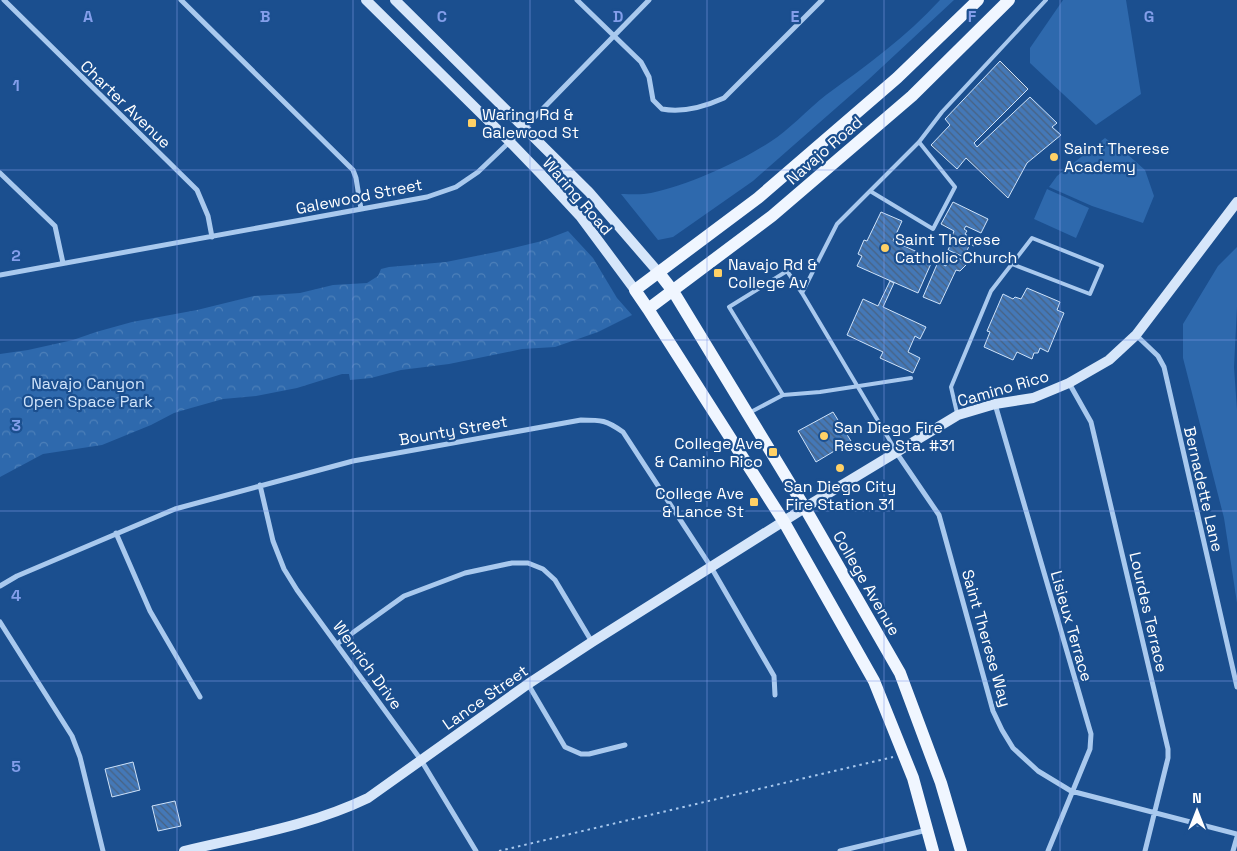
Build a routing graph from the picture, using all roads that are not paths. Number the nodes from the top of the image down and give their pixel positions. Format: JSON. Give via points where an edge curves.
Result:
{"nodes":[{"id":1,"x":4,"y":0,"type":"edge"},
{"id":2,"x":181,"y":0,"type":"edge"},
{"id":3,"x":366,"y":0,"type":"edge"},
{"id":4,"x":395,"y":0,"type":"edge"},
{"id":5,"x":576,"y":0,"type":"edge"},
{"id":6,"x":649,"y":0,"type":"edge"},
{"id":7,"x":822,"y":0,"type":"edge"},
{"id":8,"x":978,"y":0,"type":"edge"},
{"id":9,"x":1009,"y":0,"type":"edge"},
{"id":10,"x":1046,"y":0,"type":"edge"},
{"id":11,"x":613,"y":36,"type":"junction"},
{"id":12,"x":524,"y":128,"type":"junction"},
{"id":13,"x":510,"y":142,"type":"junction"},
{"id":14,"x":919,"y":142,"type":"junction"},
{"id":15,"x":0,"y":172,"type":"edge"},
{"id":16,"x":870,"y":191,"type":"junction"},
{"id":17,"x":1237,"y":202,"type":"edge"},
{"id":18,"x":361,"y":209,"type":"junction"},
{"id":19,"x":212,"y":237,"type":"junction"},
{"id":20,"x":64,"y":263,"type":"junction"},
{"id":21,"x":1012,"y":264,"type":"junction"},
{"id":22,"x":659,"y":273,"type":"junction"},
{"id":23,"x":0,"y":275,"type":"edge"},
{"id":24,"x":635,"y":290,"type":"junction"},
{"id":25,"x":673,"y":291,"type":"junction"},
{"id":26,"x":802,"y":293,"type":"junction"},
{"id":27,"x":648,"y":309,"type":"junction"},
{"id":28,"x":1136,"y":335,"type":"junction"},
{"id":29,"x":912,"y":378,"type":"dead end"},
{"id":30,"x":1069,"y":383,"type":"junction"},
{"id":31,"x":857,"y":386,"type":"junction"},
{"id":32,"x":783,"y":395,"type":"junction"},
{"id":33,"x":995,"y":404,"type":"junction"},
{"id":34,"x":747,"y":414,"type":"junction"},
{"id":35,"x":958,"y":415,"type":"junction"},
{"id":36,"x":896,"y":452,"type":"junction"},
{"id":37,"x":260,"y":485,"type":"junction"},
{"id":38,"x":805,"y":508,"type":"junction"},
{"id":39,"x":784,"y":522,"type":"junction"},
{"id":40,"x":116,"y":533,"type":"junction"},
{"id":41,"x":711,"y":567,"type":"junction"},
{"id":42,"x":0,"y":586,"type":"edge"},
{"id":43,"x":0,"y":622,"type":"edge"},
{"id":44,"x":592,"y":642,"type":"junction"},
{"id":45,"x":336,"y":644,"type":"junction"},
{"id":46,"x":528,"y":684,"type":"junction"},
{"id":47,"x":1237,"y":687,"type":"edge"},
{"id":48,"x":775,"y":695,"type":"dead end"},
{"id":49,"x":200,"y":697,"type":"dead end"},
{"id":50,"x":625,"y":745,"type":"dead end"},
{"id":51,"x":421,"y":760,"type":"junction"},
{"id":52,"x":1071,"y":792,"type":"junction"},
{"id":53,"x":1154,"y":812,"type":"junction"},
{"id":54,"x":928,"y":830,"type":"junction"},
{"id":55,"x":1237,"y":836,"type":"edge"},
{"id":56,"x":103,"y":851,"type":"edge"},
{"id":57,"x":184,"y":851,"type":"edge"},
{"id":58,"x":476,"y":851,"type":"edge"},
{"id":59,"x":840,"y":851,"type":"edge"},
{"id":60,"x":933,"y":851,"type":"edge"},
{"id":61,"x":961,"y":851,"type":"edge"},
{"id":62,"x":1048,"y":851,"type":"edge"},
{"id":63,"x":1145,"y":851,"type":"edge"},
{"id":64,"x":1233,"y":851,"type":"edge"}],
"edges":[{"from":1,"to":19,"type":"street","name":"Charter Avenue","via":[[197,190],[208,216]]},
{"from":2,"to":18,"type":"street","via":[[353,170]]},
{"from":3,"to":13,"type":"street","name":"Waring Road"},
{"from":4,"to":12,"type":"street","name":"Waring Road"},
{"from":5,"to":11,"type":"street"},
{"from":6,"to":11,"type":"street","name":"Galewood Street"},
{"from":7,"to":11,"type":"street","via":[[724,98],[676,112],[662,109],[653,100],[649,76],[641,62]]},
{"from":8,"to":22,"type":"main road","name":"Navajo Road","via":[[897,78],[763,194]]},
{"from":9,"to":25,"type":"main road","name":"Navajo Road","via":[[912,96],[772,216]]},
{"from":10,"to":14,"type":"lane","via":[[942,112]]},
{"from":11,"to":12,"type":"street","name":"Galewood Street"},
{"from":12,"to":13,"type":"street","name":"Galewood Street"},
{"from":12,"to":22,"type":"street","name":"Waring Road","via":[[588,192]]},
{"from":13,"to":18,"type":"street","name":"Galewood Street","via":[[478,172],[456,187],[427,197]]},
{"from":13,"to":24,"type":"street","name":"Waring Road","via":[[580,216]]},
{"from":14,"to":16,"type":"lane"},
{"from":14,"to":16,"type":"lane","via":[[955,188],[933,229]]},
{"from":15,"to":20,"type":"street","via":[[56,226]]},
{"from":16,"to":26,"type":"lane","via":[[837,224]]},
{"from":17,"to":28,"type":"street","name":"Camino Rico"},
{"from":18,"to":19,"type":"street","name":"Galewood Street"},
{"from":19,"to":20,"type":"street","name":"Galewood Street"},
{"from":20,"to":23,"type":"street","name":"Galewood Street"},
{"from":21,"to":21,"type":"lane","via":[[1032,238],[1102,266],[1090,294]]},
{"from":21,"to":35,"type":"lane","via":[[991,291],[952,387]]},
{"from":22,"to":24,"type":"main road","name":"Navajo Road"},
{"from":22,"to":25,"type":"main road","name":"College Avenue"},
{"from":24,"to":27,"type":"main road"},
{"from":25,"to":27,"type":"main road","name":"Navajo Road"},
{"from":25,"to":34,"type":"main road","name":"College Avenue"},
{"from":26,"to":31,"type":"lane"},
{"from":26,"to":32,"type":"lane","via":[[787,271],[729,307]]},
{"from":27,"to":39,"type":"main road"},
{"from":28,"to":30,"type":"street","name":"Camino Rico","via":[[1109,360]]},
{"from":28,"to":47,"type":"street","name":"Bernadette Lane","via":[[1158,356],[1164,367]]},
{"from":29,"to":31,"type":"lane"},
{"from":30,"to":33,"type":"street","name":"Camino Rico","via":[[1033,398]]},
{"from":30,"to":53,"type":"street","name":"Lourdes Terrace","via":[[1091,422],[1168,749]]},
{"from":31,"to":32,"type":"lane"},
{"from":31,"to":36,"type":"lane"},
{"from":32,"to":34,"type":"lane"},
{"from":33,"to":35,"type":"street","name":"Camino Rico"},
{"from":33,"to":52,"type":"street","name":"Lisieux Terrace","via":[[1091,734],[1090,749]]},
{"from":34,"to":38,"type":"main road","name":"College Avenue"},
{"from":35,"to":36,"type":"street","name":"Camino Rico"},
{"from":36,"to":38,"type":"street","name":"Camino Rico"},
{"from":36,"to":52,"type":"street","name":"Saint Therese Way","via":[[940,515],[993,711],[1002,730],[1014,748],[1038,771]]},
{"from":37,"to":40,"type":"street","name":"Bounty Street","via":[[175,509]]},
{"from":37,"to":41,"type":"street","name":"Bounty Street","via":[[353,461],[581,420],[600,420],[610,422],[623,432]]},
{"from":37,"to":45,"type":"street","name":"Wenrich Drive","via":[[273,541],[284,569]]},
{"from":38,"to":39,"type":"street","name":"Camino Rico"},
{"from":38,"to":61,"type":"main road","name":"College Avenue","via":[[900,673],[941,783]]},
{"from":39,"to":41,"type":"street","name":"Lance Street"},
{"from":39,"to":54,"type":"main road","via":[[874,681],[913,778]]},
{"from":40,"to":42,"type":"street","name":"Bounty Street"},
{"from":40,"to":49,"type":"street","via":[[150,611]]},
{"from":41,"to":44,"type":"street","name":"Lance Street"},
{"from":41,"to":48,"type":"street","name":"Bounty Street","via":[[774,676]]},
{"from":43,"to":56,"type":"street","via":[[72,736]]},
{"from":44,"to":45,"type":"street","via":[[555,580],[544,569],[528,563],[512,563],[465,573],[404,596]]},
{"from":44,"to":46,"type":"street","name":"Lance Street"},
{"from":45,"to":51,"type":"street","name":"Wenrich Drive"},
{"from":46,"to":50,"type":"street","via":[[566,747],[589,754]]},
{"from":46,"to":51,"type":"street","name":"Lance Street"},
{"from":51,"to":57,"type":"street","name":"Lance Street","via":[[368,798],[348,808]]},
{"from":51,"to":58,"type":"street","name":"Wenrich Drive"},
{"from":52,"to":53,"type":"street","name":"Saint Therese Way"},
{"from":52,"to":62,"type":"street","name":"Lisieux Terrace"},
{"from":53,"to":55,"type":"street","name":"Saint Therese Way"},
{"from":53,"to":63,"type":"street","name":"Lourdes Terrace"},
{"from":54,"to":59,"type":"street"},
{"from":54,"to":60,"type":"main road"},
{"from":55,"to":64,"type":"street"}]}
